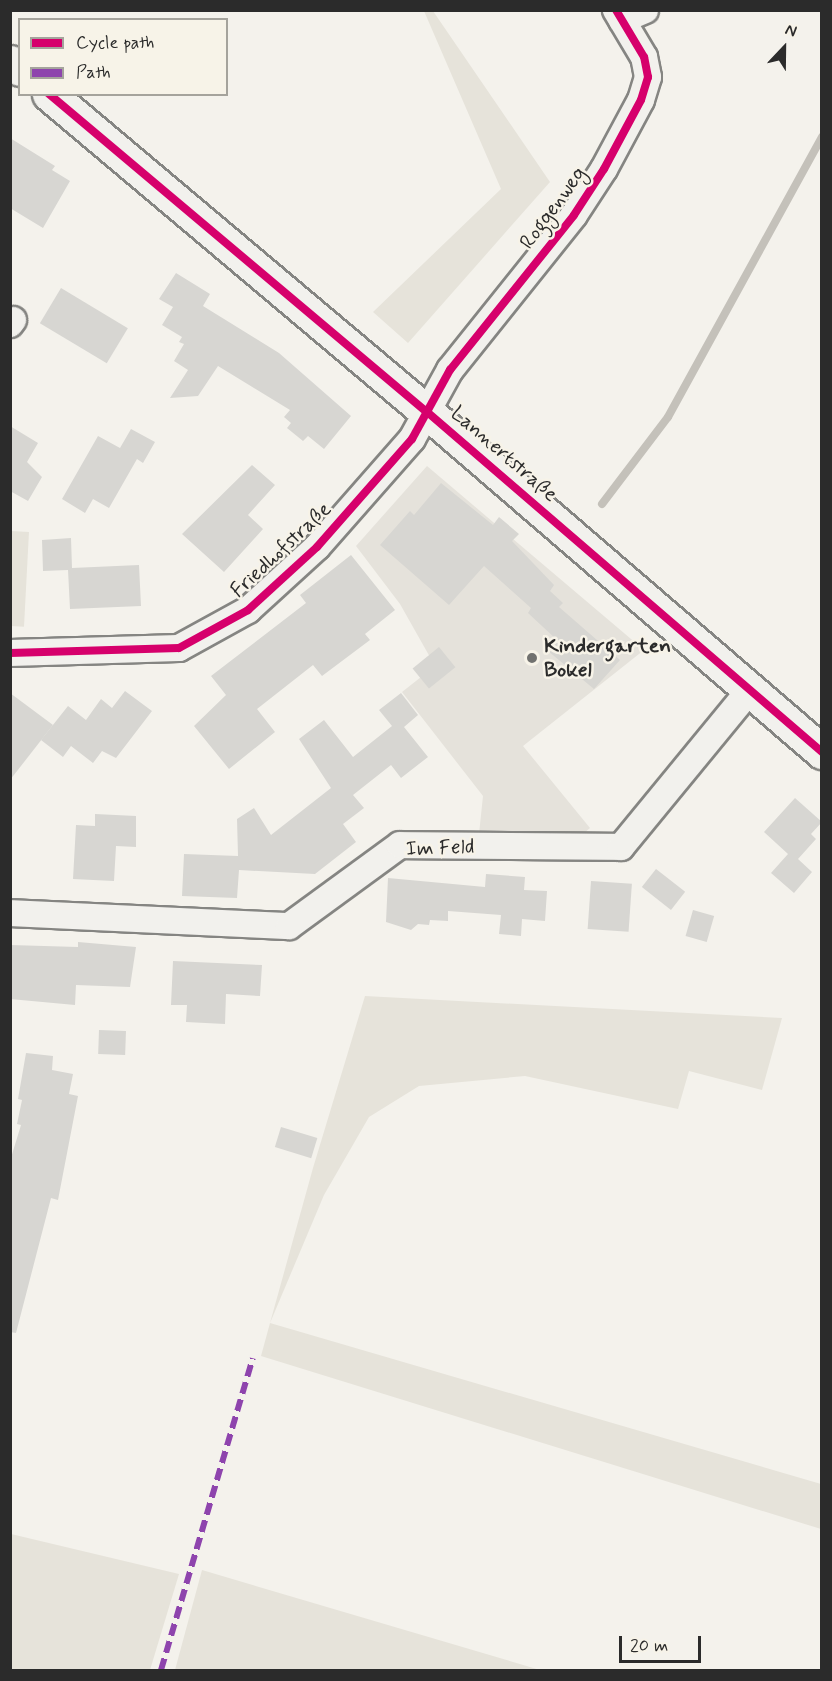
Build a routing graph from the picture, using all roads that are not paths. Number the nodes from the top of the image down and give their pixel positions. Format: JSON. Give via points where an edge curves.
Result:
{"nodes":[{"id":1,"x":627,"y":14,"type":"edge"},
{"id":2,"x":51,"y":96,"type":"edge"},
{"id":3,"x":426,"y":411,"type":"junction"},
{"id":4,"x":10,"y":652,"type":"edge"},
{"id":5,"x":749,"y":691,"type":"junction"},
{"id":6,"x":822,"y":752,"type":"edge"},
{"id":7,"x":10,"y":913,"type":"edge"}],
"edges":[{"from":1,"to":3,"type":"street","name":"Roggenweg","via":[[648,77],[641,100],[574,215],[450,370]]},
{"from":2,"to":3,"type":"street","name":"Lannertstraße"},
{"from":3,"to":4,"type":"street","name":"Friedhofstraße","via":[[412,439],[317,547],[248,610],[179,648]]},
{"from":3,"to":5,"type":"street","name":"Lannertstraße"},
{"from":5,"to":6,"type":"street","name":"Lannertstraße"},
{"from":5,"to":7,"type":"street","name":"Im Feld","via":[[621,847],[400,845],[289,927]]}]}
